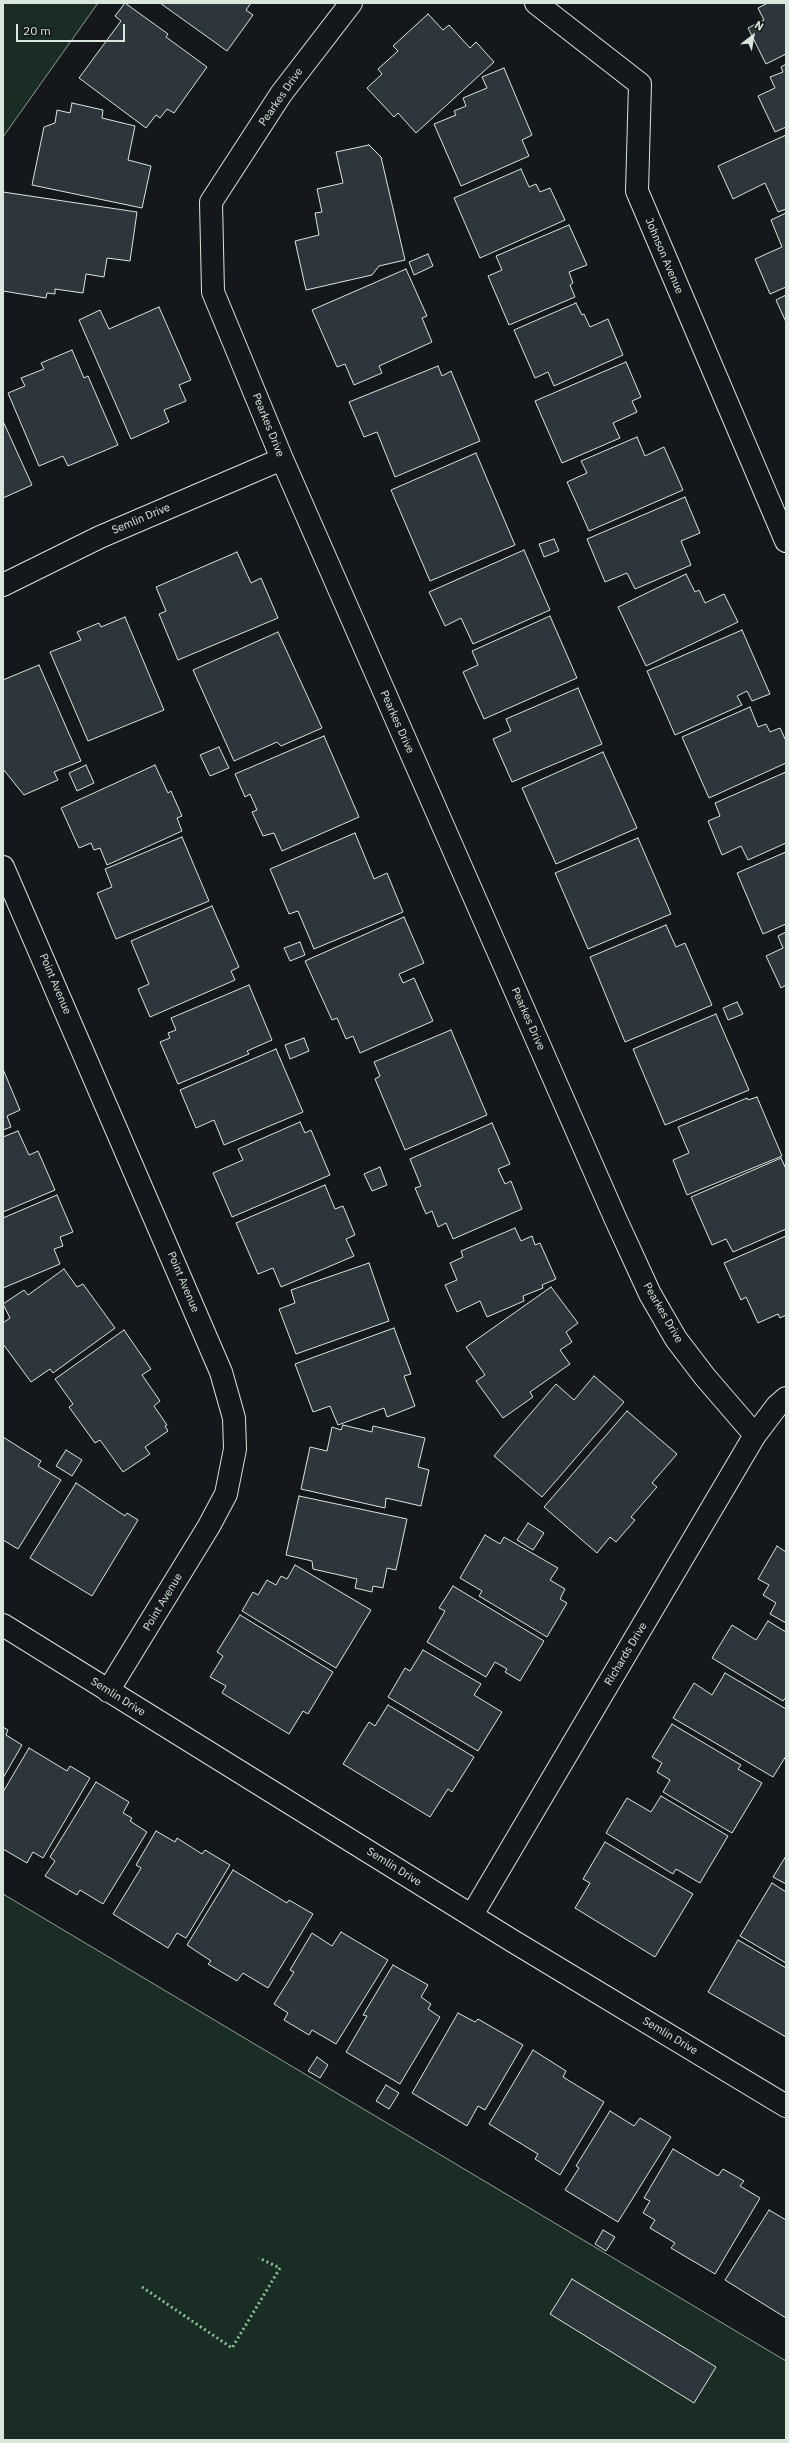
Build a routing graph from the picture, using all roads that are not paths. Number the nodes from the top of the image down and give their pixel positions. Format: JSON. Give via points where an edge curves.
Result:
{"nodes":[{"id":1,"x":351,"y":3,"type":"edge"},
{"id":2,"x":536,"y":3,"type":"edge"},
{"id":3,"x":282,"y":459,"type":"junction"},
{"id":4,"x":786,"y":541,"type":"edge"},
{"id":5,"x":3,"y":585,"type":"edge"},
{"id":6,"x":3,"y":867,"type":"edge"},
{"id":7,"x":786,"y":1398,"type":"edge"},
{"id":8,"x":755,"y":1435,"type":"junction"},
{"id":9,"x":3,"y":1625,"type":"edge"},
{"id":10,"x":108,"y":1691,"type":"junction"},
{"id":11,"x":472,"y":1915,"type":"junction"},
{"id":12,"x":786,"y":2106,"type":"edge"}],
"edges":[{"from":1,"to":3,"type":"street","name":"Pearkes Drive","via":[[281,94],[211,202],[213,292]]},
{"from":2,"to":4,"type":"street","name":"Johnson Avenue","via":[[640,84],[636,191]]},
{"from":3,"to":5,"type":"street","name":"Semlin Drive","via":[[100,537]]},
{"from":3,"to":8,"type":"street","name":"Pearkes Drive","via":[[650,1294],[676,1339]]},
{"from":6,"to":10,"type":"street","name":"Point Avenue","via":[[221,1372],[234,1418],[235,1449],[226,1494]]},
{"from":7,"to":8,"type":"street","name":"Richards Drive"},
{"from":8,"to":11,"type":"street","name":"Richards Drive"},
{"from":9,"to":10,"type":"street","name":"Semlin Drive"},
{"from":10,"to":11,"type":"street","name":"Semlin Drive"},
{"from":11,"to":12,"type":"street","name":"Semlin Drive"}]}
